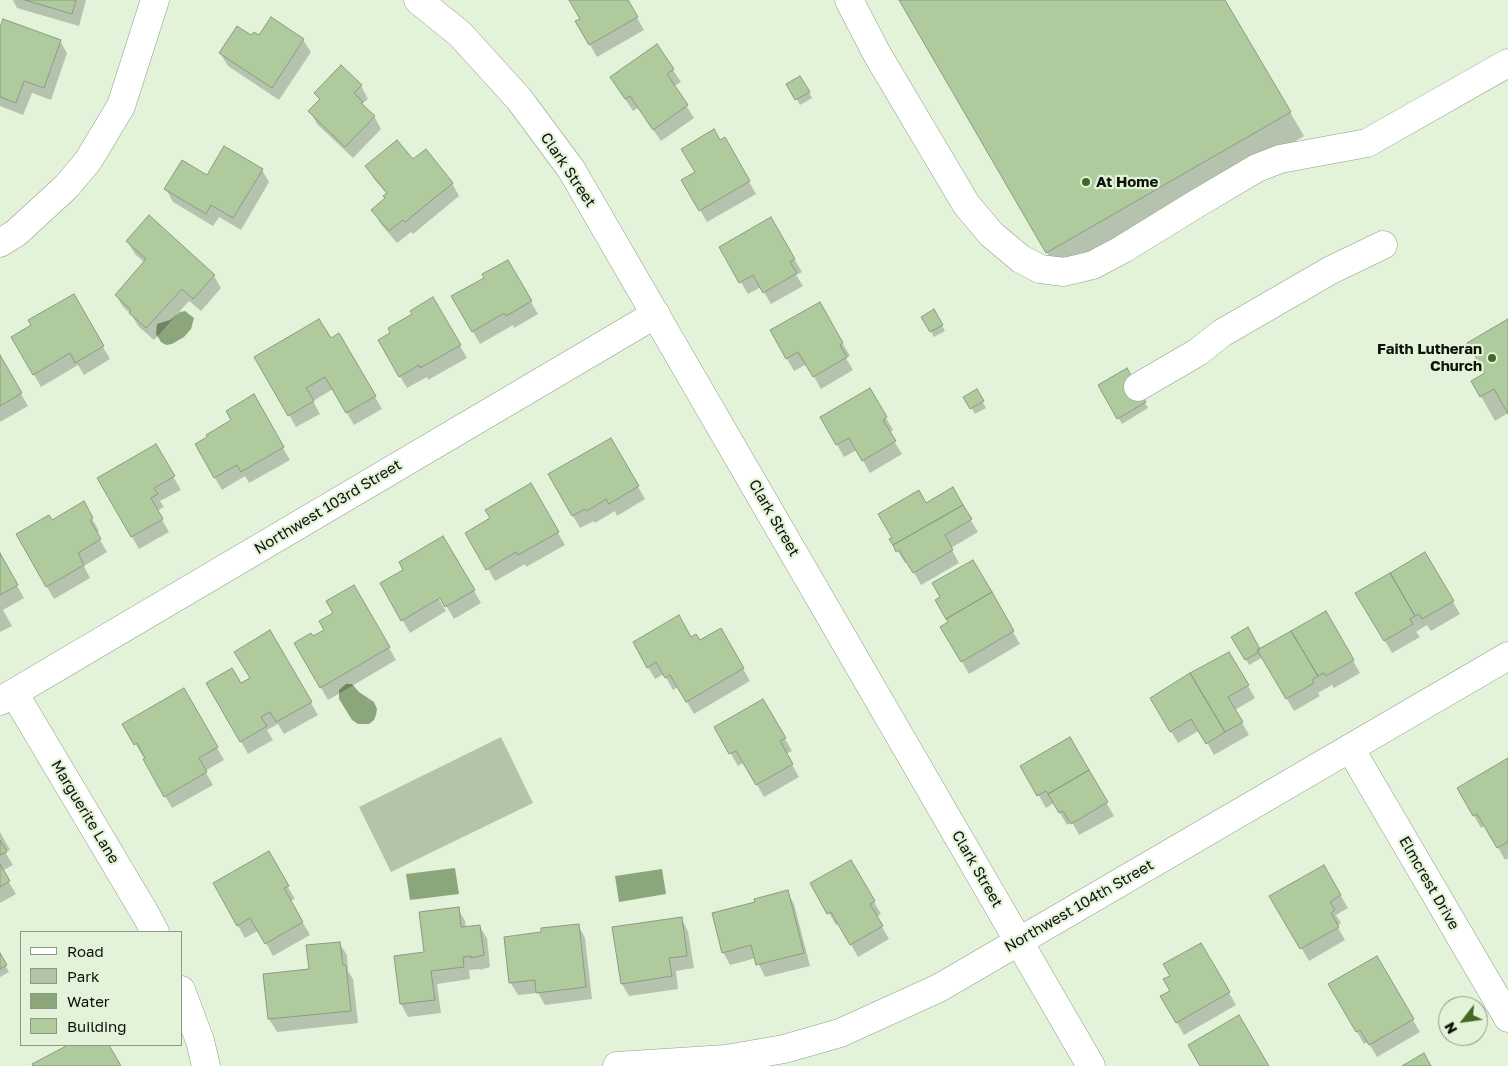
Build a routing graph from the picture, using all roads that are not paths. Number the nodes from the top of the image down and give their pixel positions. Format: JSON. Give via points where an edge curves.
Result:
{"nodes":[{"id":1,"x":155,"y":0,"type":"edge"},
{"id":2,"x":418,"y":0,"type":"edge"},
{"id":3,"x":849,"y":0,"type":"edge"},
{"id":4,"x":1508,"y":63,"type":"edge"},
{"id":5,"x":0,"y":243,"type":"edge"},
{"id":6,"x":1383,"y":245,"type":"dead end"},
{"id":7,"x":656,"y":314,"type":"junction"},
{"id":8,"x":1138,"y":387,"type":"dead end"},
{"id":9,"x":1508,"y":656,"type":"edge"},
{"id":10,"x":7,"y":697,"type":"edge"},
{"id":11,"x":1350,"y":748,"type":"junction"},
{"id":12,"x":154,"y":931,"type":"edge"},
{"id":13,"x":1019,"y":941,"type":"junction"},
{"id":14,"x":182,"y":993,"type":"edge"},
{"id":15,"x":1508,"y":1018,"type":"edge"},
{"id":16,"x":206,"y":1066,"type":"edge"},
{"id":17,"x":617,"y":1066,"type":"edge"},
{"id":18,"x":1091,"y":1066,"type":"edge"}],
"edges":[{"from":1,"to":5,"type":"street","via":[[121,106],[88,161],[66,187]]},
{"from":2,"to":7,"type":"street","name":"Clark Street","via":[[460,34],[519,99],[571,170]]},
{"from":3,"to":4,"type":"street","via":[[877,54],[966,204],[991,234],[1021,259],[1040,268],[1064,272],[1093,265],[1123,249],[1257,168],[1280,159],[1367,144]]},
{"from":6,"to":8,"type":"street","via":[[1314,279]]},
{"from":7,"to":10,"type":"street","name":"Northwest 103rd Street"},
{"from":7,"to":13,"type":"street","name":"Clark Street"},
{"from":9,"to":11,"type":"street","name":"Northwest 104th Street"},
{"from":10,"to":12,"type":"street","name":"Marguerite Lane"},
{"from":11,"to":13,"type":"street","name":"Northwest 104th Street"},
{"from":11,"to":15,"type":"street","name":"Elmcrest Drive"},
{"from":13,"to":17,"type":"street","name":"Northwest 104th Street","via":[[939,988],[840,1033],[784,1049],[726,1059]]},
{"from":13,"to":18,"type":"street","name":"Clark Street"},
{"from":14,"to":16,"type":"street"}]}
